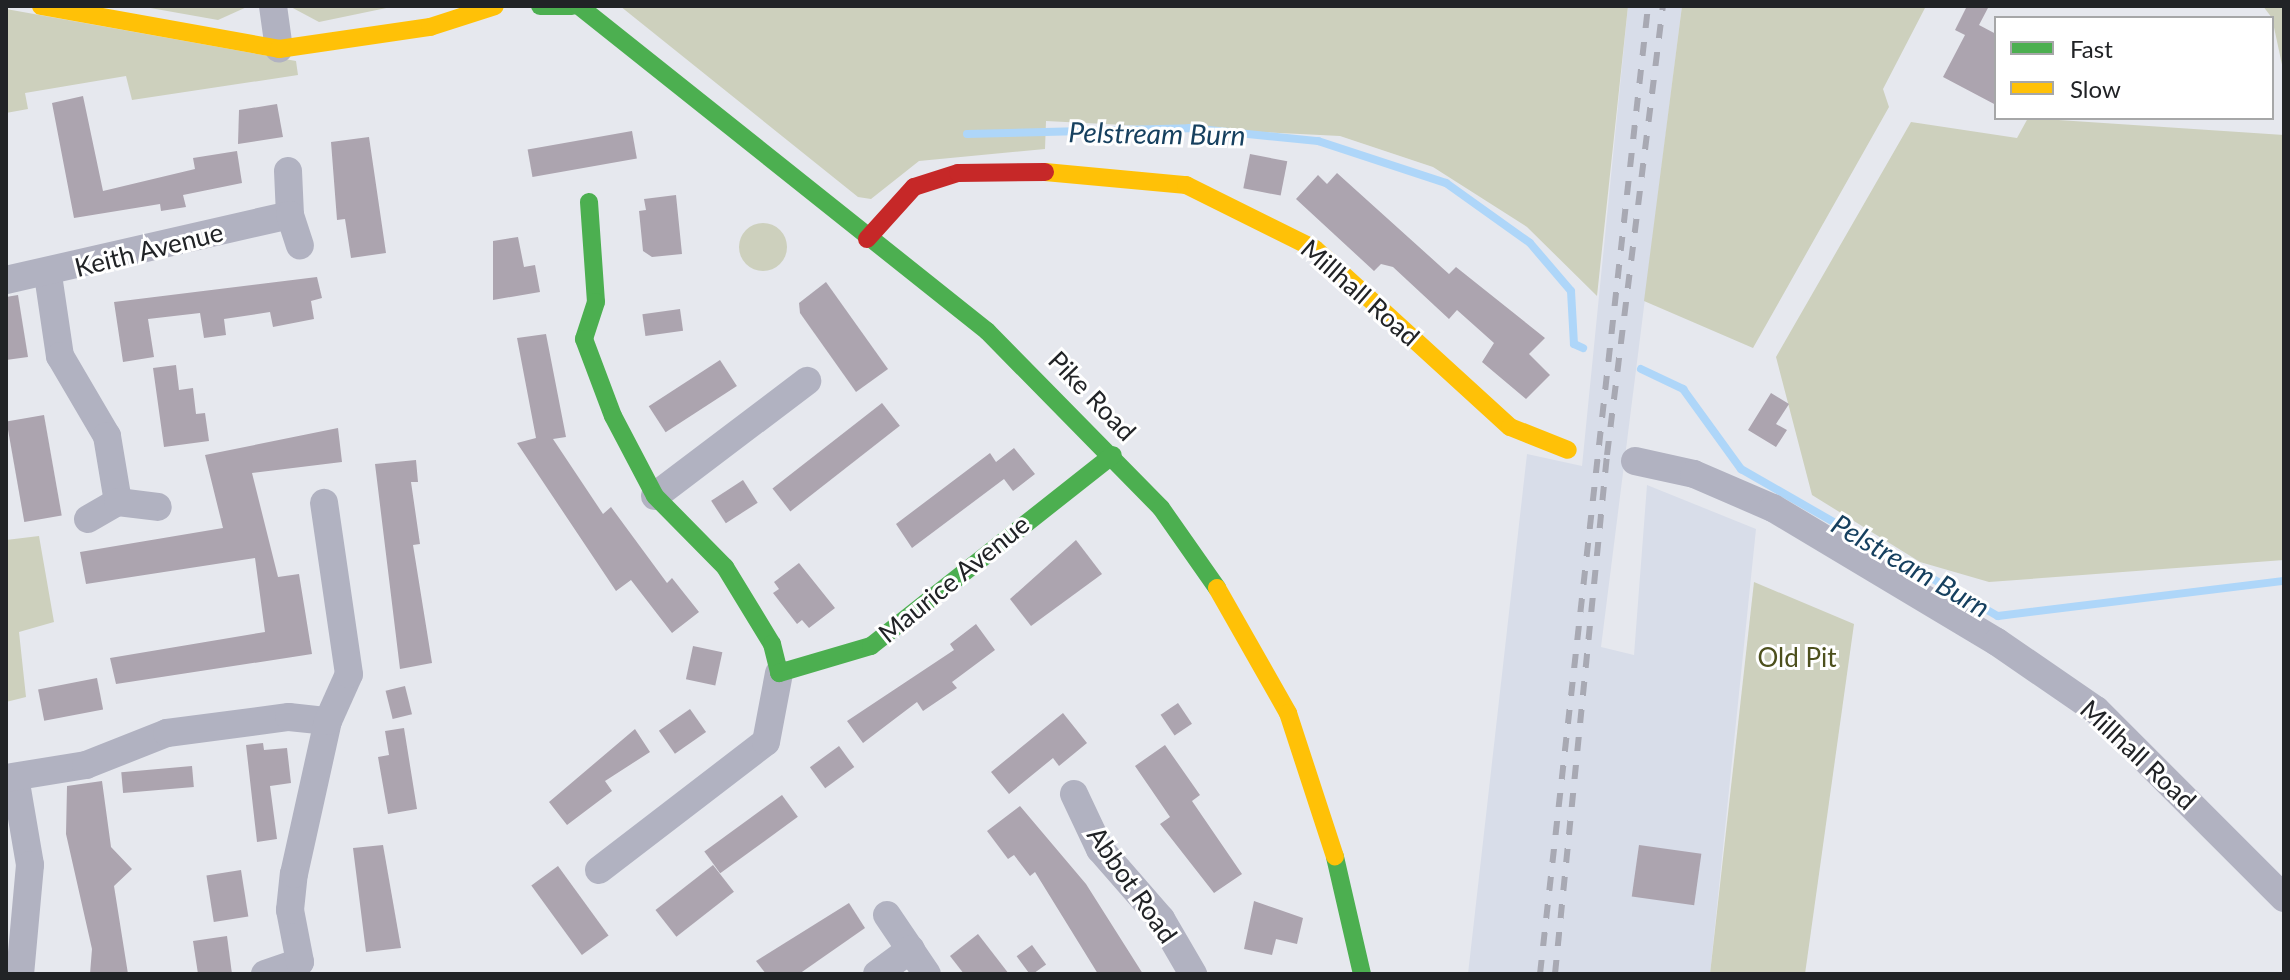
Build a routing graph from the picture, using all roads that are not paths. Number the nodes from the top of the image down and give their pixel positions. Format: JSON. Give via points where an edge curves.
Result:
{"nodes":[{"id":1,"x":41,"y":6,"type":"edge"},
{"id":2,"x":273,"y":6,"type":"edge"},
{"id":3,"x":495,"y":6,"type":"edge"},
{"id":4,"x":540,"y":6,"type":"edge"},
{"id":5,"x":572,"y":6,"type":"edge"},
{"id":6,"x":579,"y":6,"type":"edge"},
{"id":7,"x":279,"y":49,"type":"junction"},
{"id":8,"x":288,"y":171,"type":"dead end"},
{"id":9,"x":589,"y":202,"type":"dead end"},
{"id":10,"x":290,"y":215,"type":"junction"},
{"id":11,"x":867,"y":239,"type":"junction"},
{"id":12,"x":300,"y":245,"type":"dead end"},
{"id":13,"x":48,"y":275,"type":"junction"},
{"id":14,"x":6,"y":280,"type":"edge"},
{"id":15,"x":807,"y":381,"type":"dead end"},
{"id":16,"x":1568,"y":450,"type":"dead end"},
{"id":17,"x":1113,"y":455,"type":"junction"},
{"id":18,"x":1635,"y":461,"type":"dead end"},
{"id":19,"x":655,"y":496,"type":"junction"},
{"id":20,"x":118,"y":502,"type":"junction"},
{"id":21,"x":324,"y":503,"type":"dead end"},
{"id":22,"x":158,"y":507,"type":"dead end"},
{"id":23,"x":88,"y":519,"type":"dead end"},
{"id":24,"x":779,"y":673,"type":"junction"},
{"id":25,"x":328,"y":721,"type":"junction"},
{"id":26,"x":11,"y":777,"type":"edge"},
{"id":27,"x":1074,"y":794,"type":"dead end"},
{"id":28,"x":599,"y":870,"type":"dead end"},
{"id":29,"x":2284,"y":898,"type":"edge"},
{"id":30,"x":887,"y":915,"type":"dead end"},
{"id":31,"x":911,"y":949,"type":"junction"},
{"id":32,"x":20,"y":974,"type":"edge"},
{"id":33,"x":265,"y":974,"type":"edge"},
{"id":34,"x":877,"y":974,"type":"edge"},
{"id":35,"x":927,"y":974,"type":"edge"},
{"id":36,"x":1193,"y":974,"type":"edge"},
{"id":37,"x":1362,"y":974,"type":"edge"}],
"edges":[{"from":1,"to":7,"type":"street"},
{"from":2,"to":7,"type":"street"},
{"from":3,"to":7,"type":"street","via":[[430,27]]},
{"from":4,"to":5,"type":"street"},
{"from":6,"to":11,"type":"street","name":"Pike Road"},
{"from":8,"to":10,"type":"street"},
{"from":9,"to":19,"type":"street","via":[[596,302],[584,339]]},
{"from":10,"to":12,"type":"street"},
{"from":10,"to":13,"type":"street","name":"Keith Avenue"},
{"from":11,"to":16,"type":"street","name":"Millhall Road","via":[[914,187],[958,173],[1055,172],[1186,185],[1315,249],[1510,427]]},
{"from":11,"to":17,"type":"street","name":"Pike Road","via":[[987,331]]},
{"from":13,"to":14,"type":"street","name":"Keith Avenue"},
{"from":13,"to":20,"type":"street","via":[[60,356],[107,436]]},
{"from":15,"to":19,"type":"street"},
{"from":17,"to":24,"type":"street","name":"Maurice Avenue","via":[[871,646]]},
{"from":17,"to":37,"type":"street","name":"Pike Road","via":[[1211,577],[1288,713],[1326,817]]},
{"from":18,"to":29,"type":"street","name":"Millhall Road","via":[[1694,474],[1773,508],[1997,642],[2096,710]]},
{"from":19,"to":24,"type":"street","via":[[725,567],[772,644]]},
{"from":20,"to":22,"type":"street"},
{"from":20,"to":23,"type":"street"},
{"from":21,"to":25,"type":"street","via":[[349,674]]},
{"from":24,"to":28,"type":"street","via":[[766,742]]},
{"from":25,"to":26,"type":"street","via":[[289,717],[167,733],[86,765]]},
{"from":25,"to":33,"type":"street","via":[[294,874],[290,910],[300,962]]},
{"from":26,"to":32,"type":"street","via":[[30,865]]},
{"from":27,"to":36,"type":"street","name":"Abbot Road","via":[[1100,849],[1161,919]]},
{"from":30,"to":31,"type":"street"},
{"from":31,"to":34,"type":"street"},
{"from":31,"to":35,"type":"street"}]}
